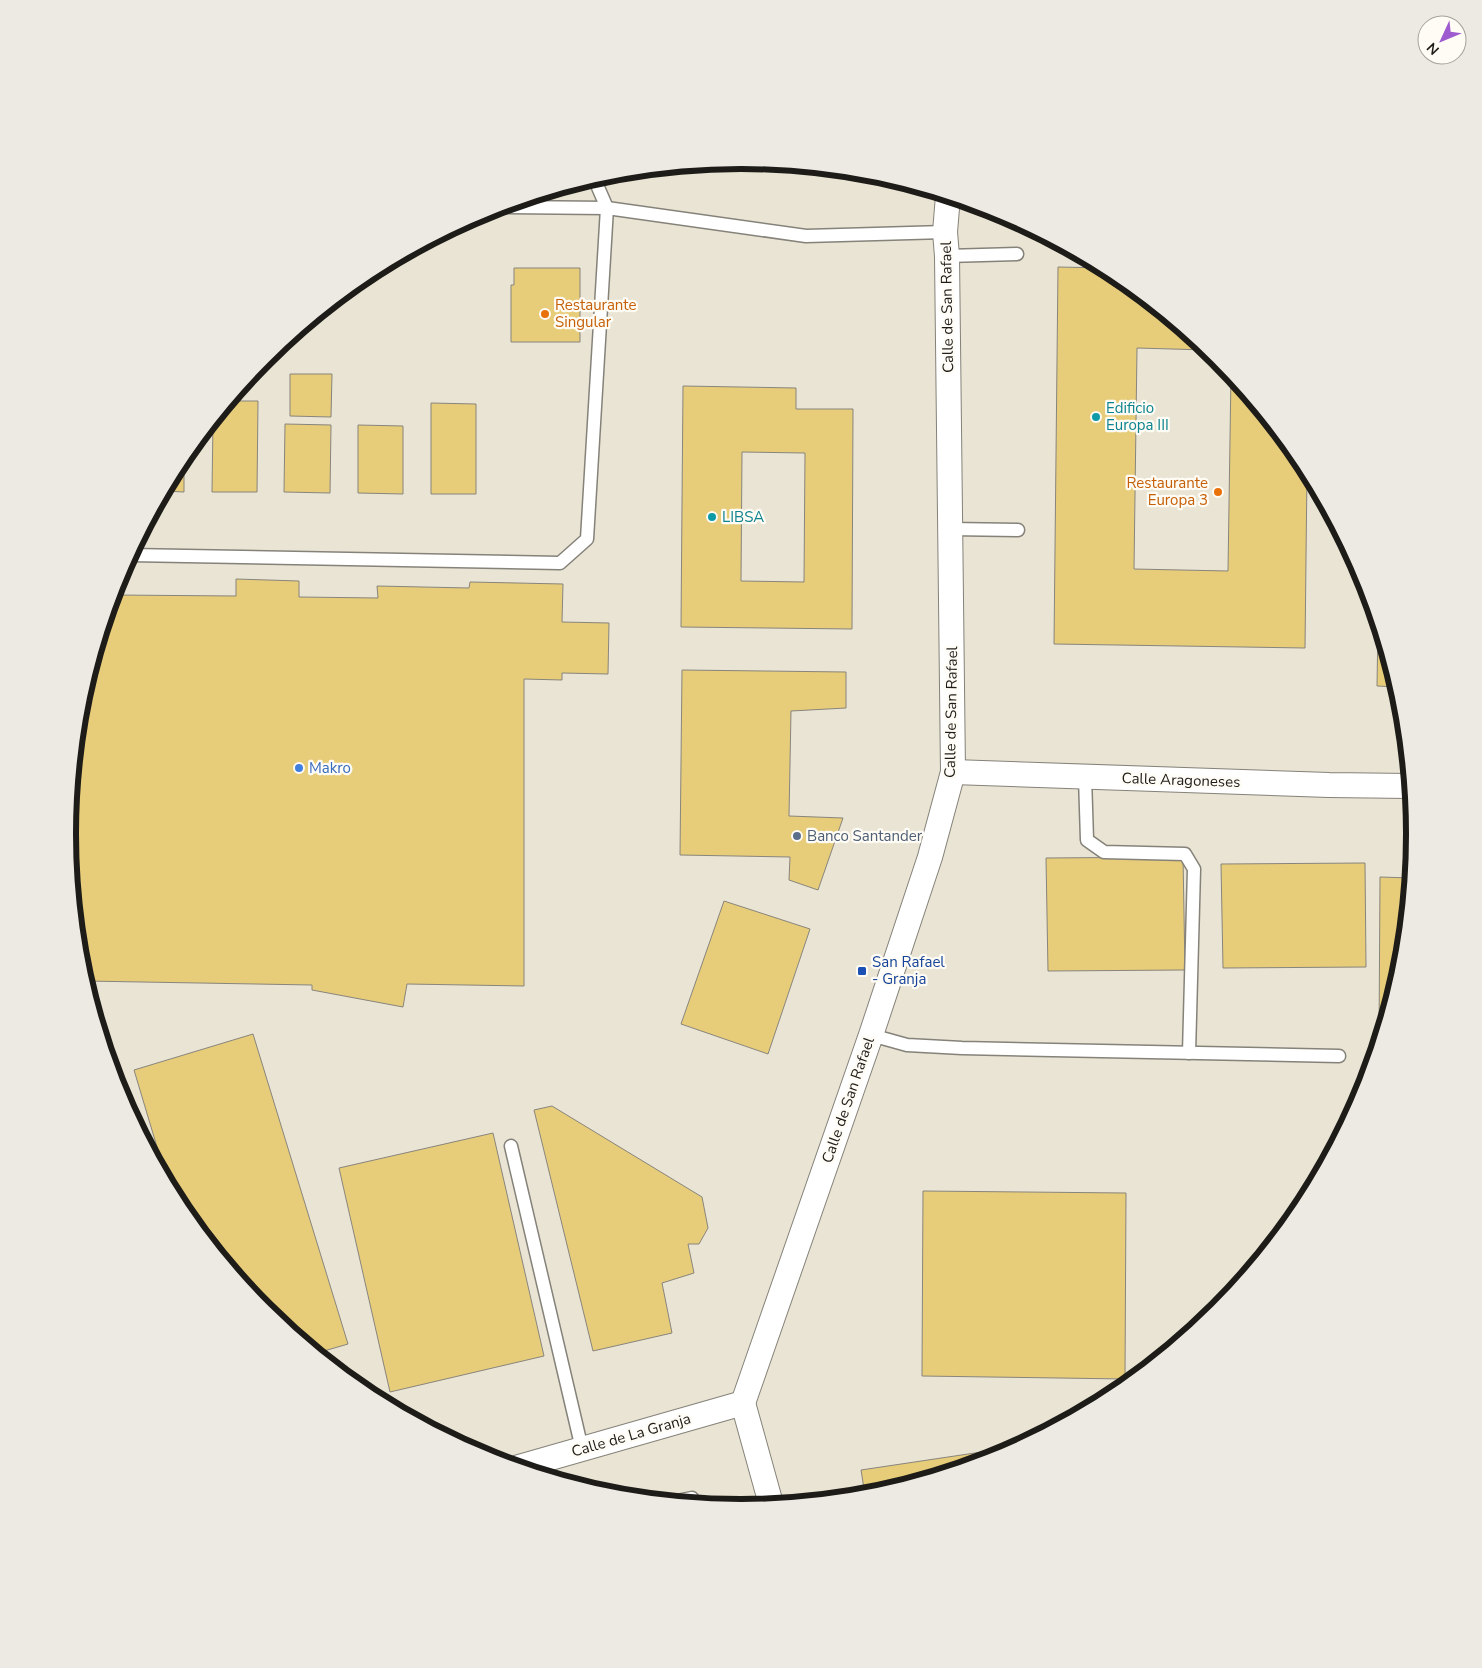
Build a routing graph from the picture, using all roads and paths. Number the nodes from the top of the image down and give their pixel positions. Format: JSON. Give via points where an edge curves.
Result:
{"nodes":[{"id":1,"x":597,"y":185,"type":"edge"},
{"id":2,"x":947,"y":203,"type":"edge"},
{"id":3,"x":521,"y":207,"type":"edge"},
{"id":4,"x":607,"y":208,"type":"junction"},
{"id":5,"x":945,"y":232,"type":"junction"},
{"id":6,"x":1017,"y":254,"type":"dead end"},
{"id":7,"x":947,"y":256,"type":"junction"},
{"id":8,"x":950,"y":529,"type":"junction"},
{"id":9,"x":1018,"y":530,"type":"dead end"},
{"id":10,"x":138,"y":555,"type":"edge"},
{"id":11,"x":953,"y":772,"type":"junction"},
{"id":12,"x":1085,"y":777,"type":"junction"},
{"id":13,"x":1404,"y":786,"type":"edge"},
{"id":14,"x":872,"y":1035,"type":"junction"},
{"id":15,"x":1189,"y":1053,"type":"junction"},
{"id":16,"x":1339,"y":1056,"type":"dead end"},
{"id":17,"x":511,"y":1146,"type":"dead end"},
{"id":18,"x":743,"y":1403,"type":"junction"},
{"id":19,"x":582,"y":1449,"type":"junction"},
{"id":20,"x":530,"y":1464,"type":"edge"},
{"id":21,"x":770,"y":1498,"type":"edge"}],
"edges":[{"from":1,"to":4,"type":"lane"},
{"from":2,"to":5,"type":"street","name":"Calle de San Rafael"},
{"from":3,"to":4,"type":"lane"},
{"from":4,"to":5,"type":"lane","via":[[806,236]]},
{"from":4,"to":10,"type":"lane","via":[[587,540],[560,563]]},
{"from":5,"to":7,"type":"street","name":"Calle de San Rafael"},
{"from":6,"to":7,"type":"lane"},
{"from":7,"to":8,"type":"street","name":"Calle de San Rafael"},
{"from":8,"to":9,"type":"lane"},
{"from":8,"to":11,"type":"street","name":"Calle de San Rafael"},
{"from":11,"to":12,"type":"street","name":"Calle Aragoneses"},
{"from":11,"to":14,"type":"street","name":"Calle de San Rafael","via":[[930,857]]},
{"from":12,"to":13,"type":"street","name":"Calle Aragoneses"},
{"from":12,"to":15,"type":"lane","via":[[1087,840],[1104,852],[1185,854],[1194,869]]},
{"from":14,"to":15,"type":"lane","via":[[907,1045]]},
{"from":14,"to":18,"type":"street","name":"Calle de San Rafael"},
{"from":15,"to":16,"type":"lane"},
{"from":17,"to":19,"type":"lane"},
{"from":18,"to":19,"type":"street","name":"Calle de La Granja"},
{"from":18,"to":21,"type":"street"},
{"from":19,"to":20,"type":"street","name":"Calle de La Granja"}]}
